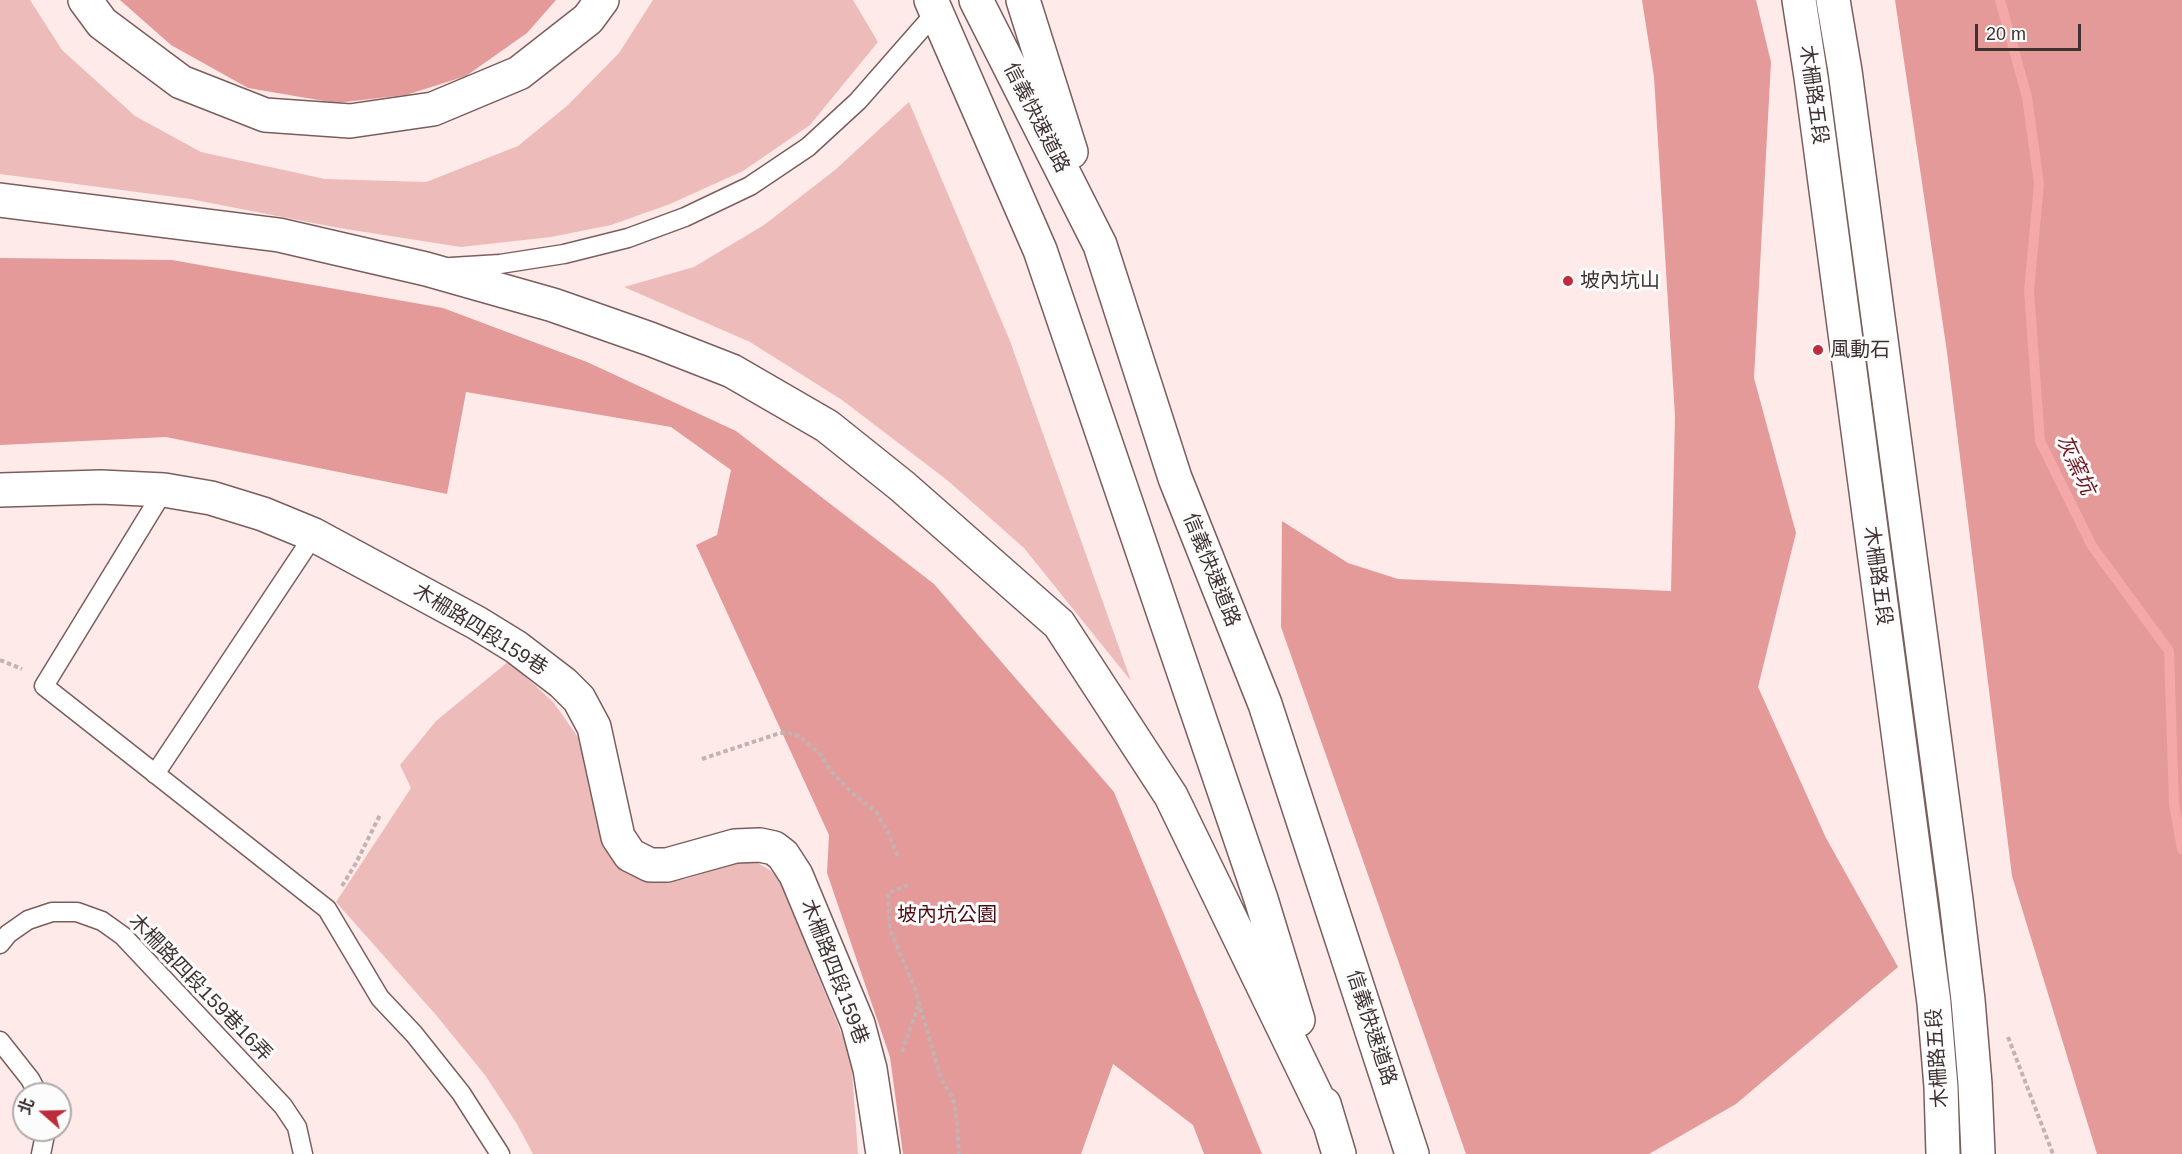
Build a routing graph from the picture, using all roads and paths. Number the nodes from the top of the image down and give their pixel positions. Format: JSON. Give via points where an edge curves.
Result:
{"nodes":[{"id":1,"x":85,"y":0,"type":"edge"},
{"id":2,"x":602,"y":0,"type":"edge"},
{"id":3,"x":976,"y":0,"type":"edge"},
{"id":4,"x":1023,"y":0,"type":"edge"},
{"id":5,"x":1799,"y":0,"type":"edge"},
{"id":6,"x":1833,"y":0,"type":"edge"},
{"id":7,"x":934,"y":6,"type":"edge"},
{"id":8,"x":0,"y":200,"type":"edge"},
{"id":9,"x":1100,"y":245,"type":"junction"},
{"id":10,"x":426,"y":269,"type":"junction"},
{"id":11,"x":0,"y":490,"type":"edge"},
{"id":12,"x":164,"y":490,"type":"junction"},
{"id":13,"x":314,"y":535,"type":"junction"},
{"id":14,"x":702,"y":759,"type":"dead end"},
{"id":15,"x":155,"y":774,"type":"junction"},
{"id":16,"x":380,"y":815,"type":"dead end"},
{"id":17,"x":898,"y":858,"type":"dead end"},
{"id":18,"x":908,"y":885,"type":"dead end"},
{"id":19,"x":327,"y":909,"type":"junction"},
{"id":20,"x":0,"y":944,"type":"edge"},
{"id":21,"x":918,"y":1005,"type":"junction"},
{"id":22,"x":0,"y":1041,"type":"edge"},
{"id":23,"x":901,"y":1054,"type":"dead end"},
{"id":24,"x":32,"y":1082,"type":"edge"},
{"id":25,"x":1335,"y":1139,"type":"edge"},
{"id":26,"x":303,"y":1154,"type":"edge"},
{"id":27,"x":500,"y":1154,"type":"edge"},
{"id":28,"x":883,"y":1154,"type":"edge"},
{"id":29,"x":959,"y":1154,"type":"edge"},
{"id":30,"x":1412,"y":1154,"type":"edge"},
{"id":31,"x":1943,"y":1154,"type":"edge"},
{"id":32,"x":1978,"y":1154,"type":"edge"}],
"edges":[{"from":1,"to":2,"type":"main road","via":[[102,23],[181,82],[265,115],[350,122],[433,109],[519,73],[588,19]]},
{"from":3,"to":9,"type":"main road","name":"信義快速道路"},
{"from":4,"to":9,"type":"main road"},
{"from":5,"to":31,"type":"main road","name":"木柵路五段","via":[[1934,1003]]},
{"from":6,"to":32,"type":"main road","name":"木柵路五段","via":[[1956,900],[1976,1084]]},
{"from":7,"to":10,"type":"lane","via":[[900,56],[858,101],[808,147],[750,186],[686,217],[628,238],[500,264]]},
{"from":7,"to":25,"type":"main road","via":[[1040,250],[1261,899]]},
{"from":8,"to":10,"type":"main road","via":[[279,235]]},
{"from":9,"to":30,"type":"main road","name":"信義快速道路","via":[[1175,478],[1264,704]]},
{"from":10,"to":25,"type":"main road","via":[[553,305],[732,371],[827,426],[902,486],[1059,624],[1171,796]]},
{"from":11,"to":12,"type":"main road","name":"木柵路四段159巷"},
{"from":12,"to":13,"type":"main road","name":"木柵路四段159巷","via":[[211,498]]},
{"from":12,"to":15,"type":"lane","via":[[44,686]]},
{"from":13,"to":15,"type":"lane"},
{"from":13,"to":28,"type":"main road","name":"木柵路四段159巷","via":[[477,623],[563,682],[579,699],[594,727],[618,837],[630,855],[650,865],[667,865],[735,846],[760,845],[783,855],[796,875],[858,1024],[870,1069]]},
{"from":14,"to":17,"type":"path","via":[[780,733],[799,736],[876,812]]},
{"from":15,"to":19,"type":"lane"},
{"from":16,"to":19,"type":"path"},
{"from":18,"to":21,"type":"path","via":[[888,893],[890,930]]},
{"from":19,"to":27,"type":"lane","via":[[380,998],[461,1093]]},
{"from":20,"to":26,"type":"lane","name":"木柵路四段159巷16弄","via":[[28,920],[52,912],[77,912],[102,921],[123,936],[283,1106],[297,1127]]},
{"from":21,"to":23,"type":"path"},
{"from":21,"to":29,"type":"path","via":[[941,1079],[953,1098]]},
{"from":22,"to":24,"type":"lane"}]}
